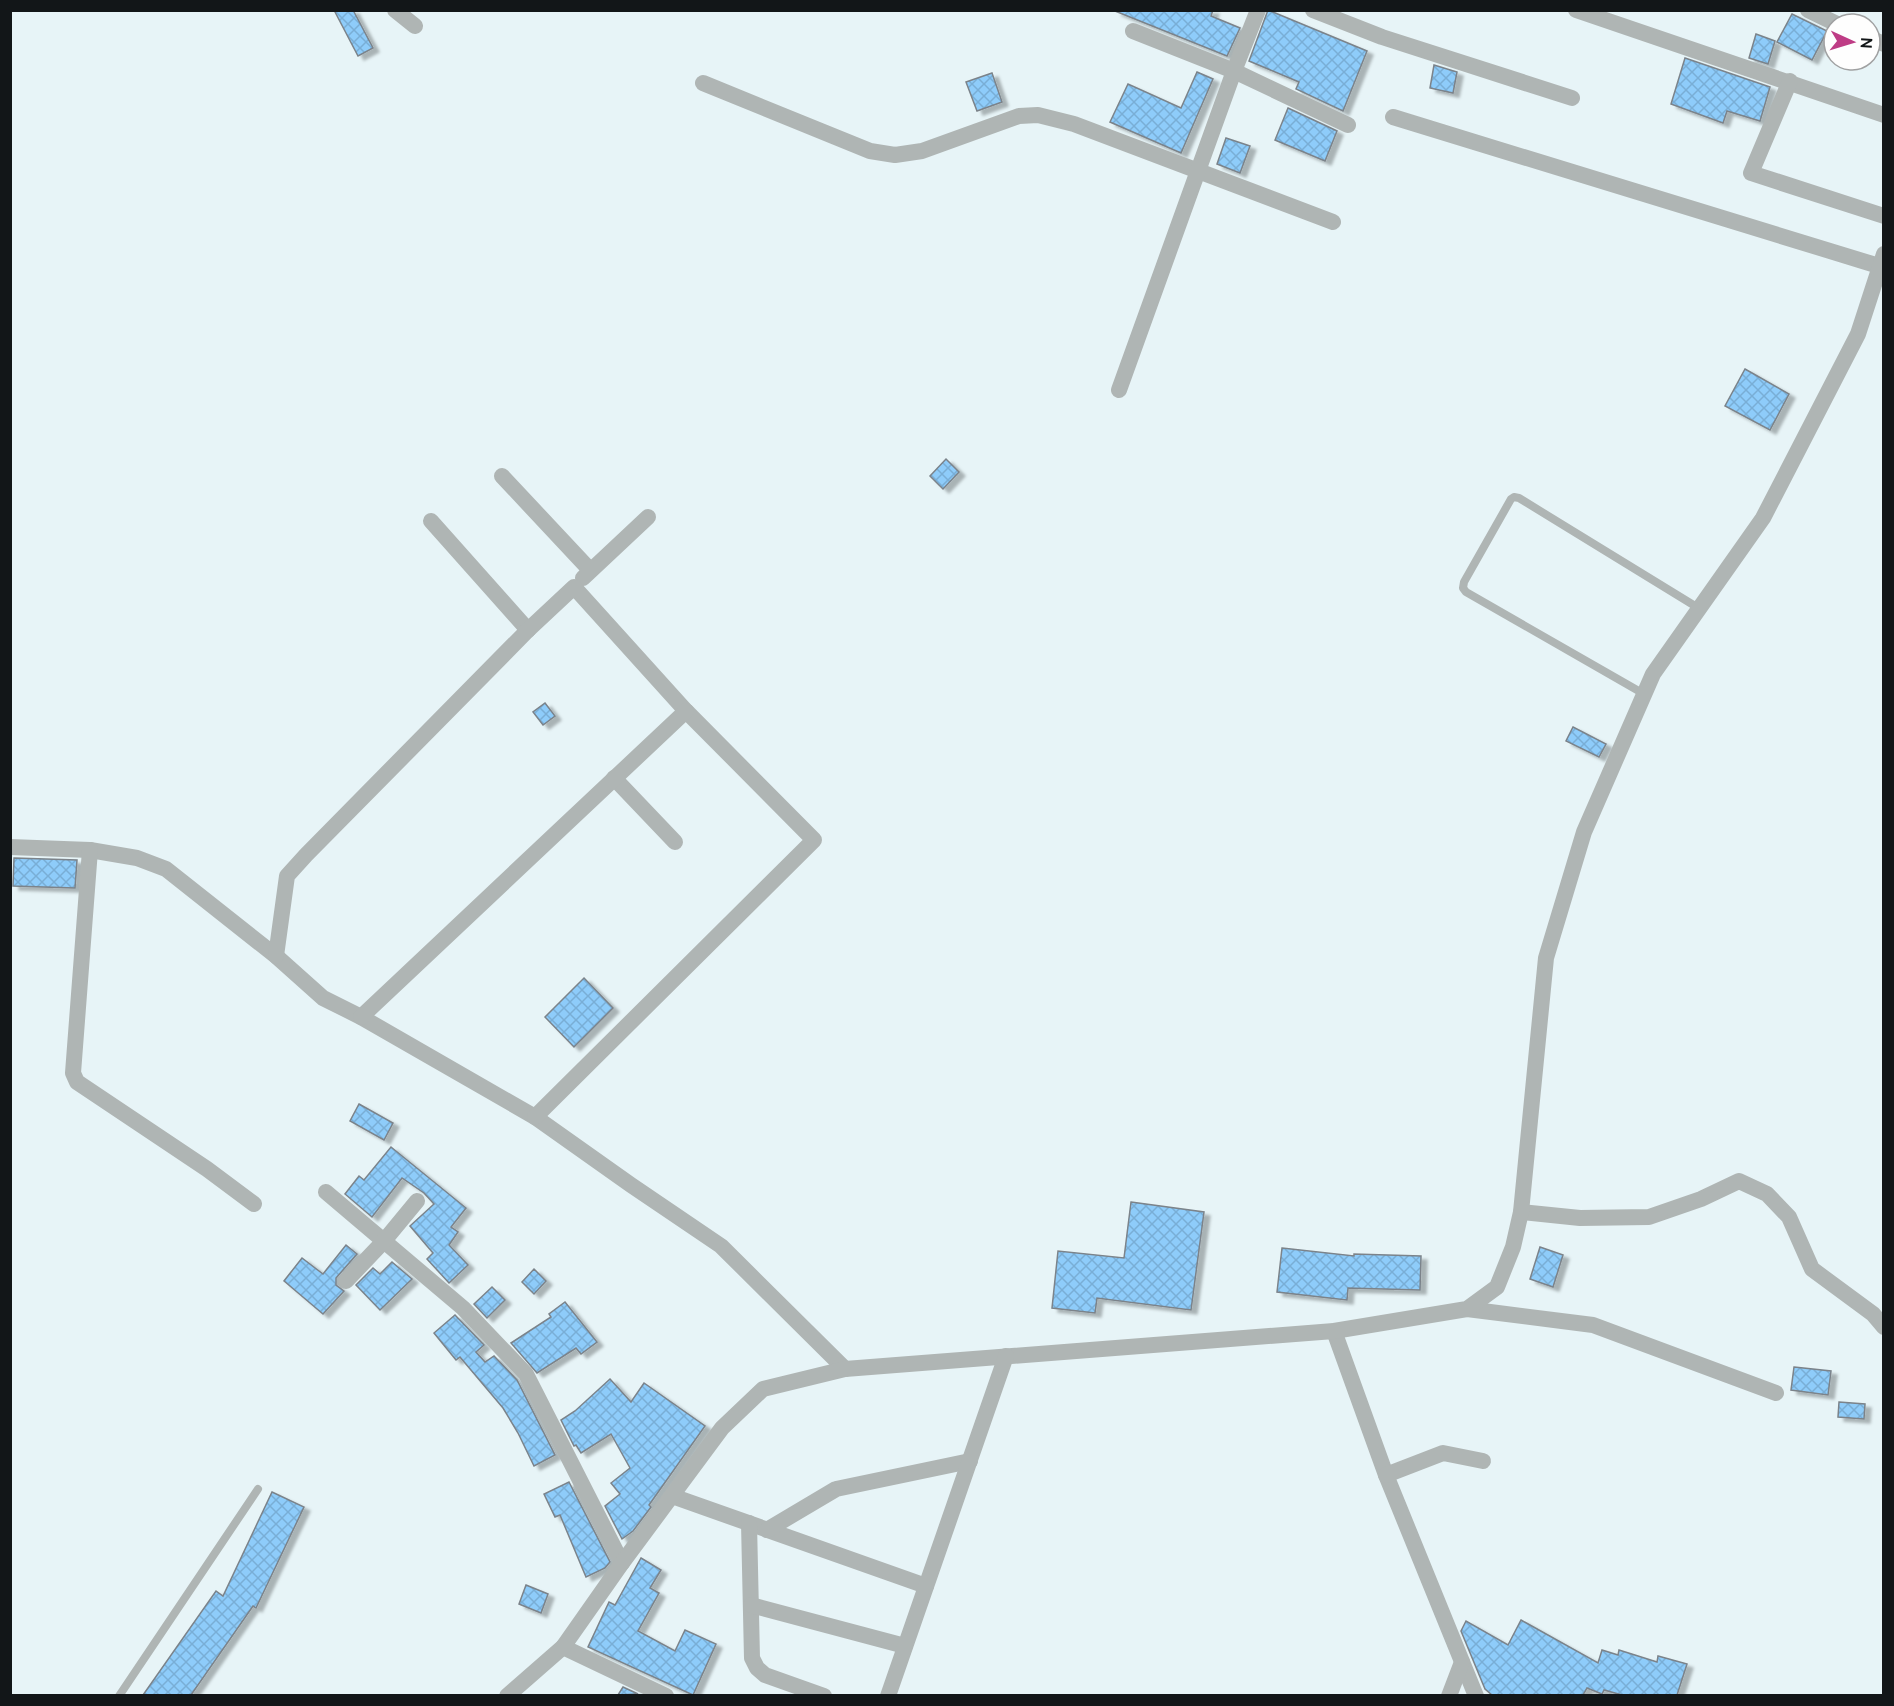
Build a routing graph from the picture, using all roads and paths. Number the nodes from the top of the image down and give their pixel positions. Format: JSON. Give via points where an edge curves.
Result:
{"nodes":[{"id":1,"x":395,"y":10,"type":"edge"},
{"id":2,"x":1258,"y":10,"type":"edge"},
{"id":3,"x":1313,"y":10,"type":"edge"},
{"id":4,"x":1576,"y":10,"type":"edge"},
{"id":5,"x":1808,"y":10,"type":"edge"},
{"id":6,"x":1822,"y":17,"type":"edge"},
{"id":7,"x":415,"y":26,"type":"dead end"},
{"id":8,"x":1132,"y":31,"type":"dead end"},
{"id":9,"x":1234,"y":71,"type":"junction"},
{"id":10,"x":1790,"y":81,"type":"junction"},
{"id":11,"x":703,"y":83,"type":"dead end"},
{"id":12,"x":1572,"y":98,"type":"dead end"},
{"id":13,"x":1884,"y":115,"type":"edge"},
{"id":14,"x":1393,"y":117,"type":"dead end"},
{"id":15,"x":1348,"y":125,"type":"dead end"},
{"id":16,"x":1198,"y":172,"type":"junction"},
{"id":17,"x":1884,"y":216,"type":"edge"},
{"id":18,"x":1334,"y":222,"type":"dead end"},
{"id":19,"x":1881,"y":260,"type":"edge"},
{"id":20,"x":1119,"y":390,"type":"dead end"},
{"id":21,"x":502,"y":476,"type":"dead end"},
{"id":22,"x":648,"y":517,"type":"dead end"},
{"id":23,"x":431,"y":520,"type":"dead end"},
{"id":24,"x":590,"y":570,"type":"junction"},
{"id":25,"x":574,"y":587,"type":"junction"},
{"id":26,"x":1700,"y":609,"type":"junction"},
{"id":27,"x":528,"y":630,"type":"junction"},
{"id":28,"x":1644,"y":694,"type":"junction"},
{"id":29,"x":686,"y":711,"type":"junction"},
{"id":30,"x":614,"y":778,"type":"junction"},
{"id":31,"x":675,"y":842,"type":"dead end"},
{"id":32,"x":10,"y":847,"type":"edge"},
{"id":33,"x":90,"y":850,"type":"junction"},
{"id":34,"x":276,"y":956,"type":"junction"},
{"id":35,"x":361,"y":1017,"type":"junction"},
{"id":36,"x":536,"y":1117,"type":"junction"},
{"id":37,"x":326,"y":1192,"type":"dead end"},
{"id":38,"x":417,"y":1201,"type":"dead end"},
{"id":39,"x":254,"y":1204,"type":"dead end"},
{"id":40,"x":1521,"y":1212,"type":"junction"},
{"id":41,"x":384,"y":1241,"type":"junction"},
{"id":42,"x":346,"y":1281,"type":"dead end"},
{"id":43,"x":1467,"y":1309,"type":"junction"},
{"id":44,"x":1884,"y":1327,"type":"edge"},
{"id":45,"x":1334,"y":1330,"type":"junction"},
{"id":46,"x":1006,"y":1356,"type":"junction"},
{"id":47,"x":844,"y":1369,"type":"junction"},
{"id":48,"x":1776,"y":1393,"type":"dead end"},
{"id":49,"x":970,"y":1461,"type":"junction"},
{"id":50,"x":1483,"y":1461,"type":"dead end"},
{"id":51,"x":1386,"y":1475,"type":"junction"},
{"id":52,"x":258,"y":1489,"type":"dead end"},
{"id":53,"x":672,"y":1496,"type":"junction"},
{"id":54,"x":749,"y":1523,"type":"junction"},
{"id":55,"x":767,"y":1530,"type":"junction"},
{"id":56,"x":622,"y":1563,"type":"junction"},
{"id":57,"x":926,"y":1586,"type":"junction"},
{"id":58,"x":751,"y":1605,"type":"junction"},
{"id":59,"x":905,"y":1646,"type":"junction"},
{"id":60,"x":563,"y":1647,"type":"junction"},
{"id":61,"x":1462,"y":1662,"type":"junction"},
{"id":62,"x":119,"y":1695,"type":"edge"},
{"id":63,"x":507,"y":1695,"type":"edge"},
{"id":64,"x":666,"y":1695,"type":"edge"},
{"id":65,"x":824,"y":1695,"type":"edge"},
{"id":66,"x":888,"y":1695,"type":"edge"},
{"id":67,"x":1449,"y":1695,"type":"edge"},
{"id":68,"x":1476,"y":1695,"type":"edge"}],
"edges":[{"from":1,"to":7,"type":"street"},
{"from":2,"to":9,"type":"street"},
{"from":3,"to":12,"type":"street","via":[[1382,37]]},
{"from":4,"to":10,"type":"street"},
{"from":5,"to":6,"type":"street"},
{"from":8,"to":9,"type":"street"},
{"from":9,"to":15,"type":"street"},
{"from":9,"to":16,"type":"street"},
{"from":10,"to":13,"type":"street"},
{"from":10,"to":17,"type":"street","via":[[1751,173]]},
{"from":11,"to":16,"type":"street","via":[[870,152],[895,156],[922,151],[1019,116],[1038,115],[1074,124]]},
{"from":14,"to":19,"type":"street"},
{"from":16,"to":18,"type":"street"},
{"from":16,"to":20,"type":"street"},
{"from":19,"to":26,"type":"street","via":[[1858,334],[1763,518]]},
{"from":21,"to":24,"type":"street"},
{"from":22,"to":24,"type":"street"},
{"from":23,"to":27,"type":"street"},
{"from":24,"to":25,"type":"street"},
{"from":25,"to":27,"type":"street"},
{"from":25,"to":29,"type":"street"},
{"from":26,"to":28,"type":"street","via":[[1653,674]]},
{"from":26,"to":28,"type":"lane","via":[[1519,498],[1511,500],[1464,582],[1466,592]]},
{"from":27,"to":34,"type":"street","via":[[287,876]]},
{"from":28,"to":40,"type":"street","via":[[1584,832],[1546,958]]},
{"from":29,"to":30,"type":"street"},
{"from":29,"to":36,"type":"street","via":[[814,840]]},
{"from":30,"to":31,"type":"street"},
{"from":30,"to":35,"type":"street"},
{"from":32,"to":33,"type":"street"},
{"from":33,"to":34,"type":"street","via":[[137,858],[166,869]]},
{"from":33,"to":39,"type":"street","via":[[73,1073],[77,1082]]},
{"from":34,"to":35,"type":"street","via":[[323,998]]},
{"from":35,"to":36,"type":"street"},
{"from":36,"to":47,"type":"street","via":[[721,1246]]},
{"from":37,"to":41,"type":"street"},
{"from":38,"to":41,"type":"street"},
{"from":40,"to":43,"type":"street","via":[[1513,1247],[1497,1287]]},
{"from":40,"to":44,"type":"street","via":[[1580,1218],[1649,1217],[1739,1181],[1767,1194],[1790,1217],[1812,1269],[1873,1314]]},
{"from":41,"to":42,"type":"street"},
{"from":41,"to":56,"type":"street","via":[[463,1308],[526,1374]]},
{"from":43,"to":45,"type":"street"},
{"from":43,"to":48,"type":"street","via":[[1593,1325]]},
{"from":45,"to":46,"type":"street"},
{"from":45,"to":51,"type":"street"},
{"from":46,"to":47,"type":"street"},
{"from":46,"to":49,"type":"street"},
{"from":47,"to":53,"type":"street","via":[[763,1389],[722,1428]]},
{"from":49,"to":55,"type":"street","via":[[836,1489]]},
{"from":49,"to":57,"type":"street"},
{"from":50,"to":51,"type":"street","via":[[1443,1453]]},
{"from":51,"to":61,"type":"street"},
{"from":52,"to":62,"type":"lane"},
{"from":53,"to":54,"type":"street"},
{"from":53,"to":56,"type":"street"},
{"from":54,"to":55,"type":"street"},
{"from":54,"to":58,"type":"street"},
{"from":55,"to":57,"type":"street"},
{"from":56,"to":60,"type":"street"},
{"from":57,"to":59,"type":"street"},
{"from":58,"to":59,"type":"street"},
{"from":58,"to":65,"type":"street","via":[[752,1658],[757,1668],[765,1675]]},
{"from":59,"to":66,"type":"street"},
{"from":60,"to":63,"type":"street"},
{"from":60,"to":64,"type":"street"},
{"from":61,"to":67,"type":"street"},
{"from":61,"to":68,"type":"street"}]}
